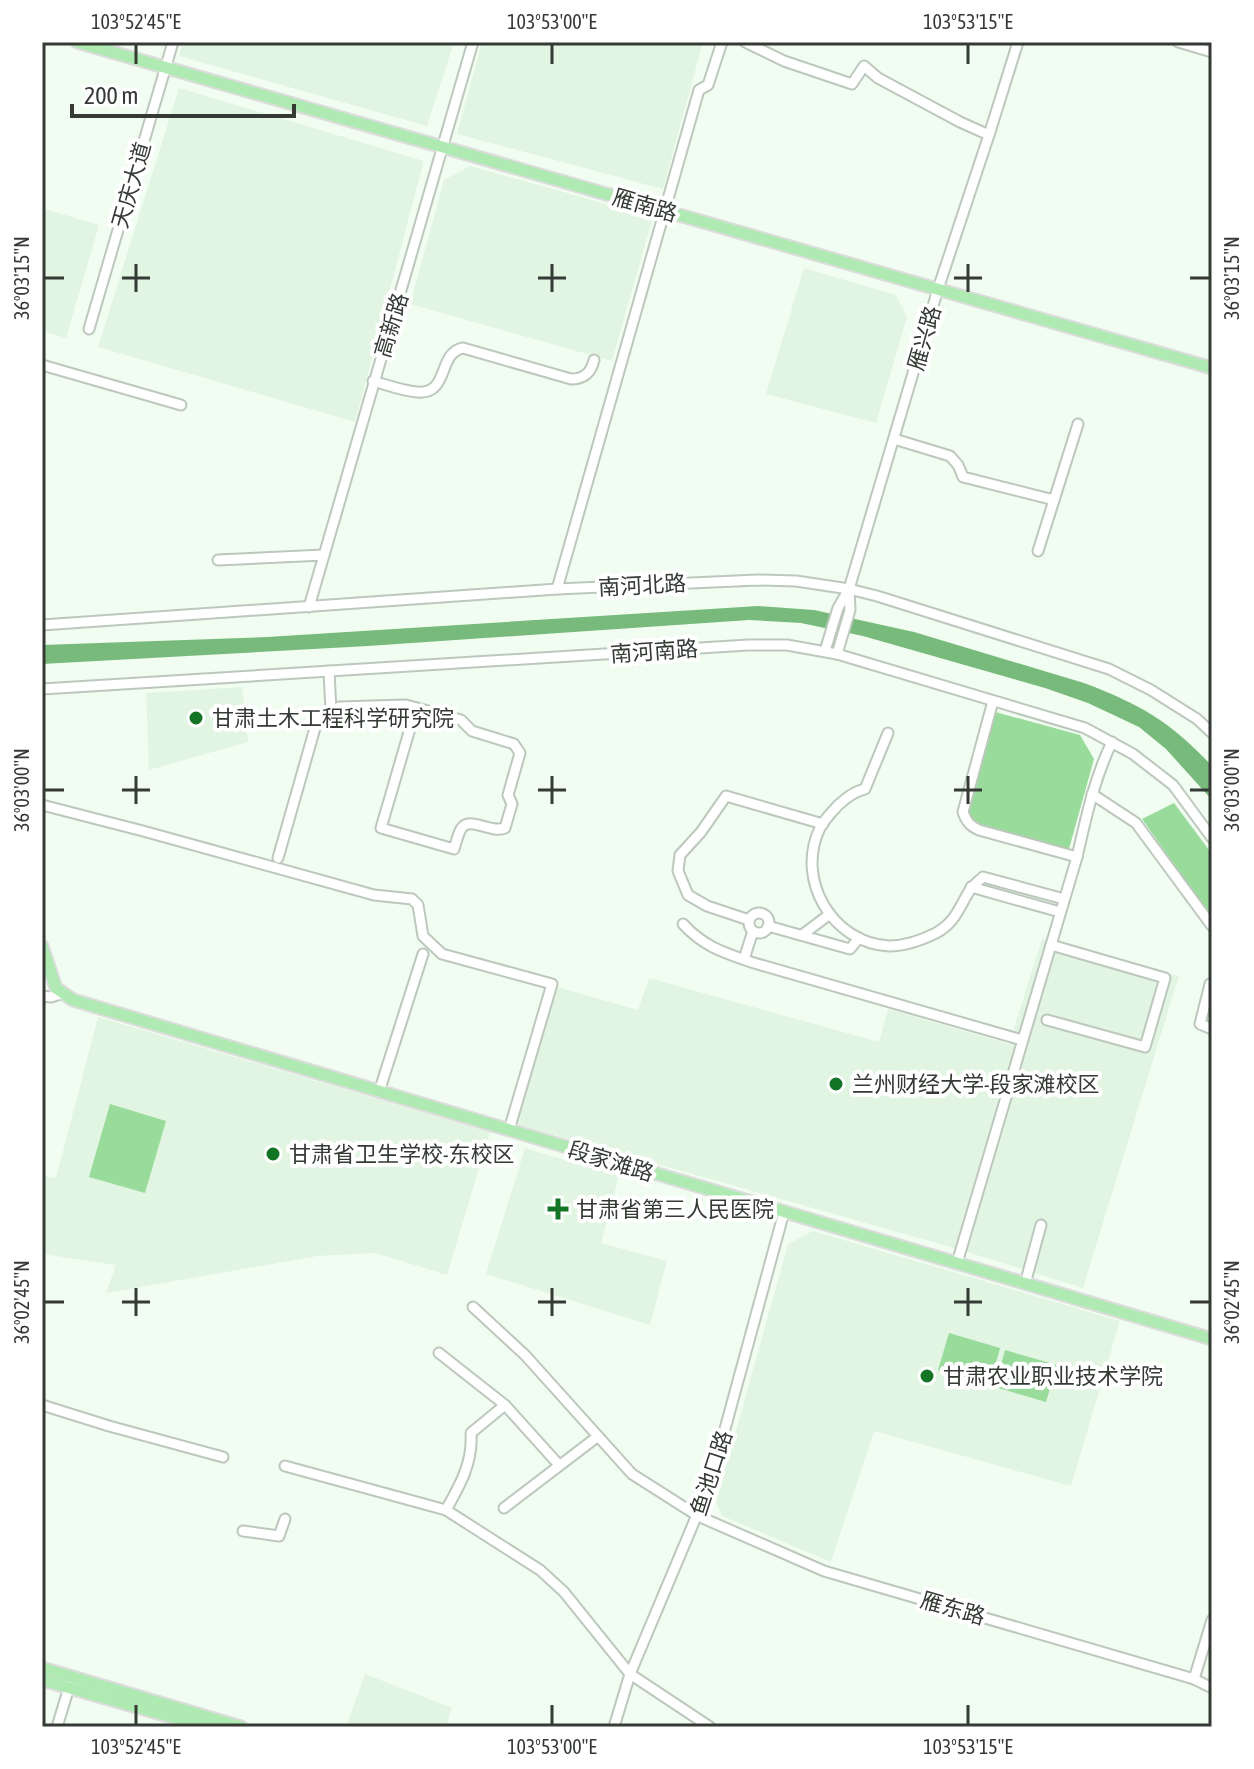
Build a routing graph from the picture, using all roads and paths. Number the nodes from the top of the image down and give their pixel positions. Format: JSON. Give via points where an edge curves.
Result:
{"nodes":[{"id":1,"x":77,"y":42,"type":"edge"},
{"id":2,"x":173,"y":42,"type":"edge"},
{"id":3,"x":473,"y":42,"type":"edge"},
{"id":4,"x":722,"y":42,"type":"edge"},
{"id":5,"x":745,"y":42,"type":"edge"},
{"id":6,"x":1018,"y":42,"type":"edge"},
{"id":7,"x":1178,"y":42,"type":"edge"},
{"id":8,"x":1212,"y":52,"type":"edge"},
{"id":9,"x":166,"y":68,"type":"junction"},
{"id":10,"x":989,"y":135,"type":"junction"},
{"id":11,"x":444,"y":148,"type":"junction"},
{"id":12,"x":665,"y":211,"type":"junction"},
{"id":13,"x":938,"y":289,"type":"junction"},
{"id":14,"x":89,"y":329,"type":"dead end"},
{"id":15,"x":594,"y":360,"type":"dead end"},
{"id":16,"x":42,"y":365,"type":"edge"},
{"id":17,"x":1212,"y":368,"type":"edge"},
{"id":18,"x":373,"y":381,"type":"junction"},
{"id":19,"x":181,"y":405,"type":"dead end"},
{"id":20,"x":1078,"y":424,"type":"dead end"},
{"id":21,"x":894,"y":439,"type":"junction"},
{"id":22,"x":1054,"y":500,"type":"junction"},
{"id":23,"x":1038,"y":551,"type":"dead end"},
{"id":24,"x":324,"y":555,"type":"junction"},
{"id":25,"x":218,"y":560,"type":"dead end"},
{"id":26,"x":557,"y":589,"type":"junction"},
{"id":27,"x":849,"y":589,"type":"junction"},
{"id":28,"x":309,"y":607,"type":"junction"},
{"id":29,"x":42,"y":625,"type":"edge"},
{"id":30,"x":825,"y":651,"type":"junction"},
{"id":31,"x":837,"y":654,"type":"junction"},
{"id":32,"x":329,"y":671,"type":"junction"},
{"id":33,"x":42,"y":689,"type":"edge"},
{"id":34,"x":993,"y":701,"type":"junction"},
{"id":35,"x":416,"y":708,"type":"junction"},
{"id":36,"x":331,"y":711,"type":"junction"},
{"id":37,"x":888,"y":733,"type":"dead end"},
{"id":38,"x":1212,"y":733,"type":"edge"},
{"id":39,"x":1112,"y":742,"type":"junction"},
{"id":40,"x":1092,"y":794,"type":"junction"},
{"id":41,"x":42,"y":805,"type":"edge"},
{"id":42,"x":823,"y":824,"type":"junction"},
{"id":43,"x":1212,"y":838,"type":"edge"},
{"id":44,"x":1077,"y":857,"type":"junction"},
{"id":45,"x":278,"y":858,"type":"dead end"},
{"id":46,"x":971,"y":887,"type":"junction"},
{"id":47,"x":1064,"y":899,"type":"junction"},
{"id":48,"x":1060,"y":912,"type":"junction"},
{"id":49,"x":830,"y":914,"type":"junction"},
{"id":50,"x":749,"y":920,"type":"junction"},
{"id":51,"x":683,"y":924,"type":"dead end"},
{"id":52,"x":768,"y":926,"type":"junction"},
{"id":53,"x":1212,"y":926,"type":"edge"},
{"id":54,"x":753,"y":931,"type":"junction"},
{"id":55,"x":802,"y":935,"type":"junction"},
{"id":56,"x":859,"y":938,"type":"junction"},
{"id":57,"x":1051,"y":945,"type":"junction"},
{"id":58,"x":42,"y":946,"type":"edge"},
{"id":59,"x":423,"y":954,"type":"dead end"},
{"id":60,"x":744,"y":959,"type":"junction"},
{"id":61,"x":1212,"y":984,"type":"edge"},
{"id":62,"x":63,"y":993,"type":"junction"},
{"id":63,"x":42,"y":996,"type":"edge"},
{"id":64,"x":1047,"y":1020,"type":"dead end"},
{"id":65,"x":1212,"y":1029,"type":"edge"},
{"id":66,"x":1022,"y":1040,"type":"junction"},
{"id":67,"x":379,"y":1092,"type":"junction"},
{"id":68,"x":509,"y":1130,"type":"junction"},
{"id":69,"x":784,"y":1212,"type":"junction"},
{"id":70,"x":1041,"y":1225,"type":"dead end"},
{"id":71,"x":957,"y":1263,"type":"junction"},
{"id":72,"x":1025,"y":1284,"type":"junction"},
{"id":73,"x":473,"y":1307,"type":"dead end"},
{"id":74,"x":1212,"y":1339,"type":"edge"},
{"id":75,"x":439,"y":1353,"type":"dead end"},
{"id":76,"x":42,"y":1405,"type":"edge"},
{"id":77,"x":505,"y":1405,"type":"junction"},
{"id":78,"x":597,"y":1437,"type":"junction"},
{"id":79,"x":223,"y":1457,"type":"dead end"},
{"id":80,"x":559,"y":1465,"type":"junction"},
{"id":81,"x":285,"y":1466,"type":"dead end"},
{"id":82,"x":504,"y":1508,"type":"dead end"},
{"id":83,"x":446,"y":1510,"type":"junction"},
{"id":84,"x":698,"y":1516,"type":"junction"},
{"id":85,"x":285,"y":1519,"type":"dead end"},
{"id":86,"x":243,"y":1531,"type":"dead end"},
{"id":87,"x":1212,"y":1620,"type":"edge"},
{"id":88,"x":42,"y":1668,"type":"edge"},
{"id":89,"x":630,"y":1674,"type":"junction"},
{"id":90,"x":1194,"y":1679,"type":"junction"},
{"id":91,"x":42,"y":1680,"type":"edge"},
{"id":92,"x":70,"y":1683,"type":"junction"},
{"id":93,"x":1212,"y":1688,"type":"edge"},
{"id":94,"x":57,"y":1727,"type":"edge"},
{"id":95,"x":207,"y":1727,"type":"edge"},
{"id":96,"x":241,"y":1727,"type":"edge"},
{"id":97,"x":614,"y":1727,"type":"edge"},
{"id":98,"x":710,"y":1727,"type":"edge"}],
"edges":[{"from":1,"to":9,"type":"main road","name":"雁南路"},
{"from":2,"to":9,"type":"street","name":"天庆大道"},
{"from":3,"to":11,"type":"street","name":"高新路"},
{"from":4,"to":12,"type":"street","via":[[708,85],[699,90]]},
{"from":5,"to":10,"type":"street","via":[[852,84],[864,66]]},
{"from":6,"to":10,"type":"street","name":"雁兴路"},
{"from":7,"to":8,"type":"street"},
{"from":9,"to":11,"type":"main road","name":"雁南路"},
{"from":9,"to":14,"type":"street","name":"天庆大道"},
{"from":10,"to":13,"type":"street","name":"雁兴路"},
{"from":11,"to":12,"type":"main road","name":"雁南路"},
{"from":11,"to":18,"type":"street","name":"高新路"},
{"from":12,"to":13,"type":"main road","name":"雁南路"},
{"from":12,"to":26,"type":"street"},
{"from":13,"to":17,"type":"main road","name":"雁南路"},
{"from":13,"to":21,"type":"street","name":"雁兴路"},
{"from":15,"to":18,"type":"street","via":[[589,373],[571,379],[463,348],[449,355],[442,377],[430,390],[414,392]]},
{"from":16,"to":19,"type":"street"},
{"from":18,"to":24,"type":"street","name":"高新路"},
{"from":20,"to":22,"type":"street"},
{"from":21,"to":22,"type":"street","via":[[950,456],[963,477]]},
{"from":21,"to":27,"type":"street","name":"雁兴路"},
{"from":22,"to":23,"type":"street"},
{"from":24,"to":25,"type":"street"},
{"from":24,"to":28,"type":"street","name":"高新路"},
{"from":26,"to":27,"type":"street","name":"南河北路","via":[[758,580]]},
{"from":26,"to":28,"type":"street","name":"南河北路"},
{"from":27,"to":30,"type":"street"},
{"from":27,"to":31,"type":"street","via":[[850,610]]},
{"from":27,"to":38,"type":"street","name":"南河北路","via":[[1109,669],[1162,697]]},
{"from":28,"to":29,"type":"street","name":"南河北路"},
{"from":30,"to":31,"type":"street","name":"南河南路"},
{"from":30,"to":32,"type":"street","name":"南河南路","via":[[748,645]]},
{"from":31,"to":34,"type":"street","name":"南河南路"},
{"from":32,"to":33,"type":"street","name":"南河南路"},
{"from":32,"to":36,"type":"street"},
{"from":34,"to":39,"type":"street","name":"南河南路","via":[[1085,728]]},
{"from":34,"to":44,"type":"street","via":[[965,818],[973,828]]},
{"from":35,"to":35,"type":"street","via":[[461,720],[472,731],[517,746],[505,828],[465,824],[454,849],[381,828]]},
{"from":35,"to":36,"type":"street"},
{"from":36,"to":45,"type":"street","via":[[317,721]]},
{"from":37,"to":42,"type":"street","via":[[865,789],[836,806]]},
{"from":39,"to":40,"type":"street"},
{"from":39,"to":43,"type":"street","name":"南河南路","via":[[1173,785]]},
{"from":40,"to":44,"type":"street"},
{"from":40,"to":53,"type":"street","via":[[1136,823]]},
{"from":41,"to":68,"type":"street","via":[[374,895],[412,899],[418,905],[423,936],[442,954],[552,984]]},
{"from":42,"to":49,"type":"street","via":[[812,853],[813,880]]},
{"from":42,"to":50,"type":"street","via":[[726,796],[684,848],[677,863],[688,895]]},
{"from":44,"to":47,"type":"street"},
{"from":46,"to":47,"type":"street","via":[[983,877]]},
{"from":46,"to":48,"type":"street"},
{"from":46,"to":56,"type":"street","via":[[959,912],[940,931],[916,942],[889,946]]},
{"from":47,"to":48,"type":"street"},
{"from":48,"to":57,"type":"street"},
{"from":49,"to":55,"type":"street"},
{"from":49,"to":56,"type":"street"},
{"from":50,"to":52,"type":"street","via":[[761,913]]},
{"from":50,"to":54,"type":"street"},
{"from":51,"to":60,"type":"street","via":[[711,948]]},
{"from":52,"to":54,"type":"street"},
{"from":52,"to":55,"type":"street"},
{"from":54,"to":60,"type":"street"},
{"from":55,"to":56,"type":"street","via":[[850,949]]},
{"from":57,"to":64,"type":"street","via":[[1165,978],[1145,1047]]},
{"from":57,"to":66,"type":"street"},
{"from":58,"to":62,"type":"main road","via":[[56,988]]},
{"from":59,"to":67,"type":"street"},
{"from":60,"to":66,"type":"street"},
{"from":61,"to":65,"type":"street","via":[[1200,1024]]},
{"from":62,"to":63,"type":"street"},
{"from":62,"to":67,"type":"main road","name":"段家滩路"},
{"from":66,"to":71,"type":"street"},
{"from":67,"to":68,"type":"main road","name":"段家滩路"},
{"from":68,"to":69,"type":"main road","name":"段家滩路"},
{"from":69,"to":71,"type":"main road","name":"段家滩路"},
{"from":69,"to":84,"type":"street","name":"鱼池口路"},
{"from":70,"to":72,"type":"street"},
{"from":71,"to":72,"type":"main road","name":"段家滩路"},
{"from":72,"to":74,"type":"main road","name":"段家滩路"},
{"from":73,"to":78,"type":"street","via":[[525,1355]]},
{"from":75,"to":77,"type":"street"},
{"from":76,"to":79,"type":"street"},
{"from":77,"to":80,"type":"street"},
{"from":77,"to":83,"type":"street","via":[[471,1433],[464,1479]]},
{"from":78,"to":80,"type":"street"},
{"from":78,"to":84,"type":"street","via":[[632,1474]]},
{"from":80,"to":82,"type":"street"},
{"from":81,"to":83,"type":"street"},
{"from":83,"to":89,"type":"street","via":[[540,1570]]},
{"from":84,"to":89,"type":"street","name":"鱼池口路"},
{"from":84,"to":90,"type":"street","name":"雁东路","via":[[824,1571]]},
{"from":85,"to":86,"type":"street","via":[[279,1536]]},
{"from":87,"to":90,"type":"street"},
{"from":88,"to":92,"type":"main road"},
{"from":89,"to":97,"type":"street","name":"鱼池口路"},
{"from":89,"to":98,"type":"street"},
{"from":90,"to":93,"type":"street","name":"雁东路"},
{"from":91,"to":92,"type":"main road"},
{"from":92,"to":94,"type":"street"},
{"from":92,"to":95,"type":"main road"},
{"from":92,"to":96,"type":"main road"}]}
